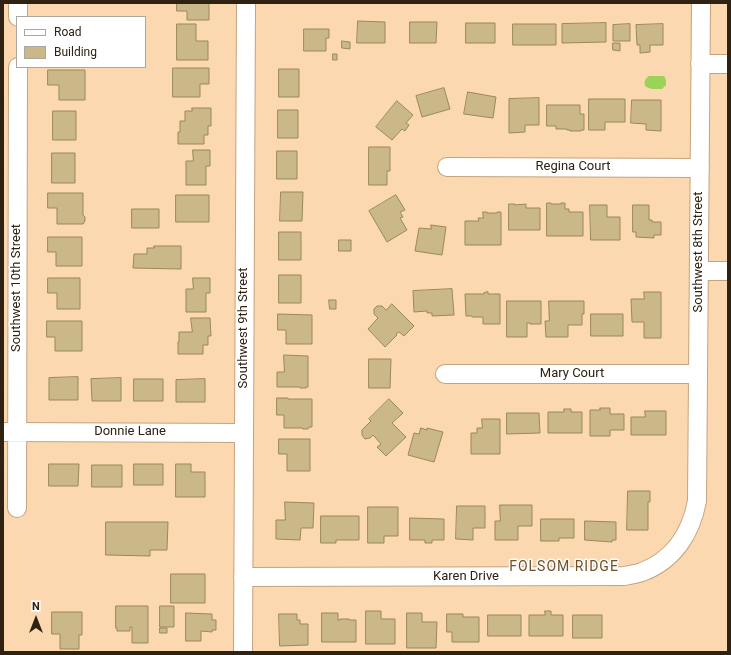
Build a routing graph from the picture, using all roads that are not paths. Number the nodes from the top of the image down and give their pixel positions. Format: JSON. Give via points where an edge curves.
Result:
{"nodes":[{"id":1,"x":18,"y":3,"type":"edge"},
{"id":2,"x":246,"y":3,"type":"edge"},
{"id":3,"x":700,"y":3,"type":"edge"},
{"id":4,"x":18,"y":16,"type":"edge"},
{"id":5,"x":700,"y":64,"type":"junction"},
{"id":6,"x":728,"y":64,"type":"edge"},
{"id":7,"x":18,"y":68,"type":"edge"},
{"id":8,"x":10,"y":153,"type":"edge"},
{"id":9,"x":447,"y":167,"type":"dead end"},
{"id":10,"x":700,"y":168,"type":"junction"},
{"id":11,"x":699,"y":271,"type":"junction"},
{"id":12,"x":728,"y":271,"type":"edge"},
{"id":13,"x":445,"y":374,"type":"dead end"},
{"id":14,"x":698,"y":374,"type":"junction"},
{"id":15,"x":10,"y":432,"type":"edge"},
{"id":16,"x":244,"y":433,"type":"junction"},
{"id":17,"x":697,"y":501,"type":"joint"},
{"id":18,"x":16,"y":508,"type":"dead end"},
{"id":19,"x":244,"y":577,"type":"junction"},
{"id":20,"x":243,"y":652,"type":"edge"}],
"edges":[{"from":1,"to":4,"type":"street"},
{"from":2,"to":16,"type":"street","name":"Southwest 9th Street"},
{"from":3,"to":5,"type":"street","name":"Southwest 8th Street"},
{"from":5,"to":6,"type":"street"},
{"from":5,"to":10,"type":"street","name":"Southwest 8th Street"},
{"from":7,"to":8,"type":"street","name":"Southwest 10th Street"},
{"from":8,"to":15,"type":"street","name":"Southwest 10th Street"},
{"from":9,"to":10,"type":"street","name":"Regina Court"},
{"from":10,"to":11,"type":"street","name":"Southwest 8th Street"},
{"from":11,"to":12,"type":"street"},
{"from":11,"to":14,"type":"street","name":"Southwest 8th Street"},
{"from":13,"to":14,"type":"street","name":"Mary Court"},
{"from":14,"to":17,"type":"street","name":"Southwest 8th Street"},
{"from":15,"to":16,"type":"street","name":"Donnie Lane"},
{"from":15,"to":18,"type":"street","name":"Southwest 10th Street"},
{"from":16,"to":19,"type":"street","name":"Southwest 9th Street"},
{"from":17,"to":19,"type":"street","name":"Karen Drive","via":[[694,515],[680,544],[655,566],[624,576]]},
{"from":19,"to":20,"type":"street","name":"Southwest 9th Street"}]}
